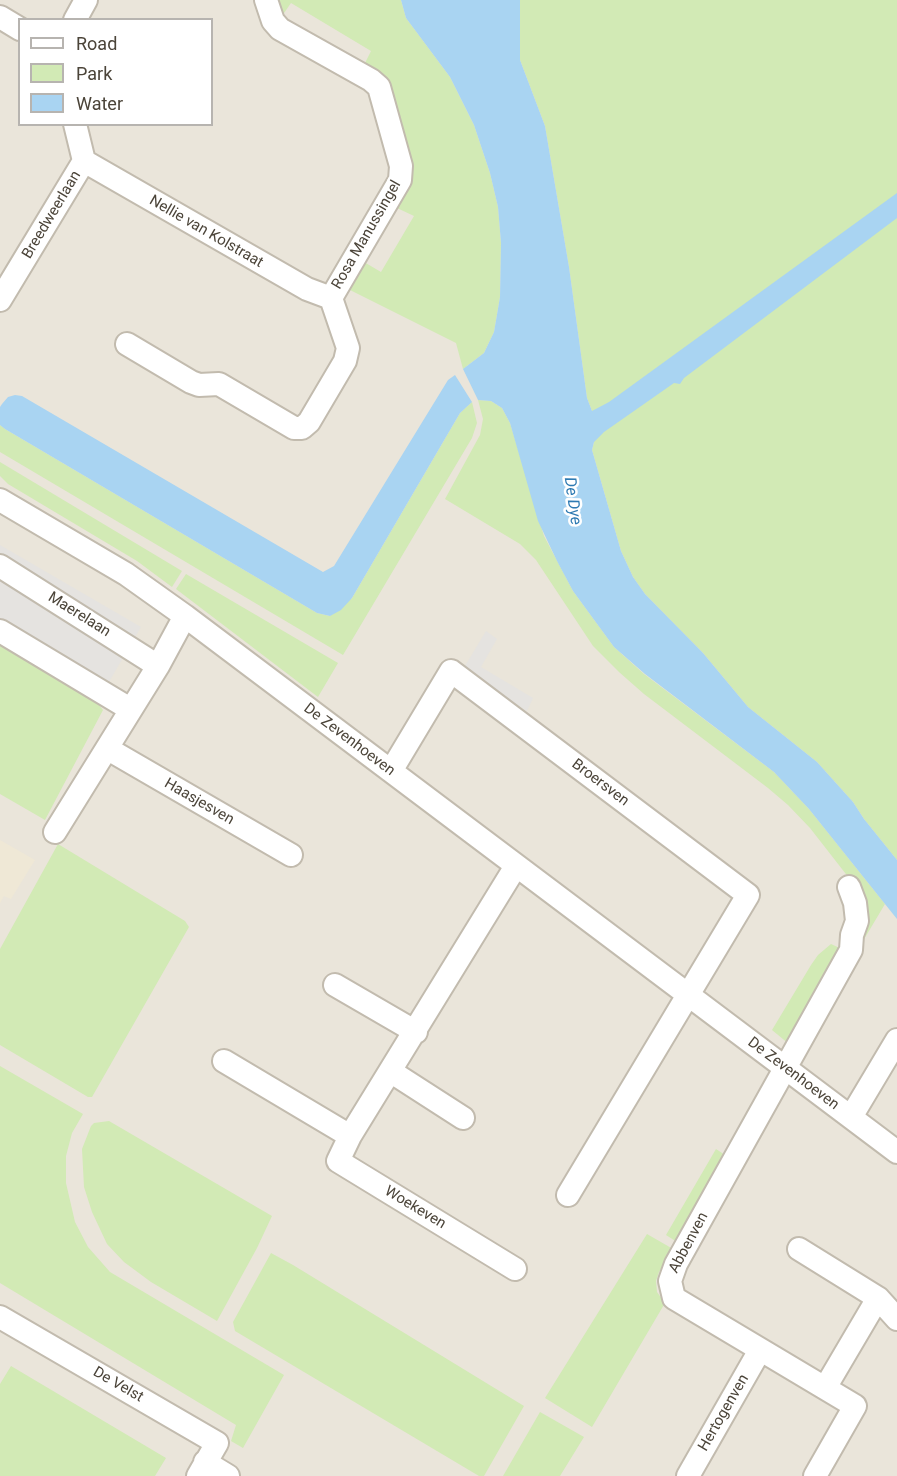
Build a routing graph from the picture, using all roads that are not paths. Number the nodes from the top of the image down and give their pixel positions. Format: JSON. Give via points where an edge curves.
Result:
{"nodes":[{"id":1,"x":86,"y":0,"type":"edge"},
{"id":2,"x":266,"y":0,"type":"edge"},
{"id":3,"x":0,"y":17,"type":"edge"},
{"id":4,"x":76,"y":18,"type":"edge"},
{"id":5,"x":18,"y":28,"type":"edge"},
{"id":6,"x":75,"y":126,"type":"edge"},
{"id":7,"x":84,"y":161,"type":"junction"},
{"id":8,"x":7,"y":272,"type":"edge"},
{"id":9,"x":331,"y":298,"type":"junction"},
{"id":10,"x":0,"y":300,"type":"edge"},
{"id":11,"x":127,"y":344,"type":"dead end"},
{"id":12,"x":0,"y":500,"type":"edge"},
{"id":13,"x":0,"y":566,"type":"edge"},
{"id":14,"x":185,"y":616,"type":"junction"},
{"id":15,"x":0,"y":631,"type":"edge"},
{"id":16,"x":158,"y":666,"type":"junction"},
{"id":17,"x":130,"y":709,"type":"junction"},
{"id":18,"x":108,"y":749,"type":"junction"},
{"id":19,"x":391,"y":771,"type":"junction"},
{"id":20,"x":55,"y":832,"type":"dead end"},
{"id":21,"x":291,"y":855,"type":"dead end"},
{"id":22,"x":516,"y":866,"type":"junction"},
{"id":23,"x":849,"y":887,"type":"dead end"},
{"id":24,"x":335,"y":985,"type":"dead end"},
{"id":25,"x":689,"y":996,"type":"junction"},
{"id":26,"x":416,"y":1032,"type":"junction"},
{"id":27,"x":897,"y":1040,"type":"edge"},
{"id":28,"x":224,"y":1060,"type":"dead end"},
{"id":29,"x":785,"y":1069,"type":"junction"},
{"id":30,"x":390,"y":1071,"type":"junction"},
{"id":31,"x":851,"y":1117,"type":"junction"},
{"id":32,"x":463,"y":1118,"type":"dead end"},
{"id":33,"x":350,"y":1136,"type":"junction"},
{"id":34,"x":897,"y":1152,"type":"edge"},
{"id":35,"x":568,"y":1195,"type":"dead end"},
{"id":36,"x":800,"y":1249,"type":"dead end"},
{"id":37,"x":515,"y":1269,"type":"dead end"},
{"id":38,"x":878,"y":1298,"type":"junction"},
{"id":39,"x":0,"y":1317,"type":"edge"},
{"id":40,"x":897,"y":1319,"type":"edge"},
{"id":41,"x":760,"y":1350,"type":"junction"},
{"id":42,"x":825,"y":1388,"type":"junction"},
{"id":43,"x":202,"y":1469,"type":"edge"},
{"id":44,"x":228,"y":1476,"type":"edge"},
{"id":45,"x":688,"y":1476,"type":"edge"},
{"id":46,"x":815,"y":1476,"type":"edge"}],
"edges":[{"from":1,"to":4,"type":"street"},
{"from":2,"to":9,"type":"street","name":"Rosa Manussingel","via":[[280,29],[379,87],[401,166],[400,180]]},
{"from":3,"to":5,"type":"street"},
{"from":6,"to":7,"type":"street","name":"Breedweerlaan"},
{"from":7,"to":8,"type":"street","name":"Breedweerlaan"},
{"from":7,"to":9,"type":"street","name":"Nellie van Kolstraat","via":[[307,289]]},
{"from":8,"to":10,"type":"street","name":"Breedweerlaan"},
{"from":9,"to":11,"type":"street","name":"Rosa Manussingel","via":[[348,348],[345,361],[302,428],[294,428],[219,384],[191,382]]},
{"from":12,"to":14,"type":"street","name":"De Zevenhoeven","via":[[126,574]]},
{"from":13,"to":16,"type":"street","name":"Maerelaan"},
{"from":14,"to":16,"type":"street"},
{"from":14,"to":19,"type":"street","name":"De Zevenhoeven"},
{"from":15,"to":17,"type":"street"},
{"from":16,"to":17,"type":"street"},
{"from":17,"to":18,"type":"street"},
{"from":18,"to":20,"type":"street"},
{"from":18,"to":21,"type":"street","name":"Haasjesven"},
{"from":19,"to":22,"type":"street","name":"De Zevenhoeven"},
{"from":19,"to":25,"type":"street","name":"Broersven","via":[[451,671],[748,895]]},
{"from":22,"to":25,"type":"street","name":"De Zevenhoeven"},
{"from":22,"to":26,"type":"street","name":"Woekeven"},
{"from":23,"to":29,"type":"street","via":[[857,921],[851,950]]},
{"from":24,"to":26,"type":"street"},
{"from":25,"to":29,"type":"street","name":"De Zevenhoeven"},
{"from":25,"to":35,"type":"street"},
{"from":26,"to":30,"type":"street","name":"Woekeven"},
{"from":27,"to":31,"type":"street"},
{"from":28,"to":33,"type":"street"},
{"from":29,"to":31,"type":"street","name":"De Zevenhoeven"},
{"from":29,"to":41,"type":"street","name":"Abbenven","via":[[670,1281],[674,1298]]},
{"from":30,"to":32,"type":"street"},
{"from":30,"to":33,"type":"street","name":"Woekeven"},
{"from":31,"to":34,"type":"street","name":"De Zevenhoeven"},
{"from":33,"to":37,"type":"street","name":"Woekeven","via":[[338,1161]]},
{"from":36,"to":38,"type":"street"},
{"from":38,"to":40,"type":"street"},
{"from":38,"to":42,"type":"street"},
{"from":39,"to":43,"type":"street","name":"De Velst","via":[[217,1443]]},
{"from":41,"to":42,"type":"street","name":"Abbenven"},
{"from":41,"to":45,"type":"street","name":"Hertogenven"},
{"from":42,"to":46,"type":"street","name":"Abbenven","via":[[855,1406]]},
{"from":43,"to":44,"type":"street","name":"De Velst"}]}
